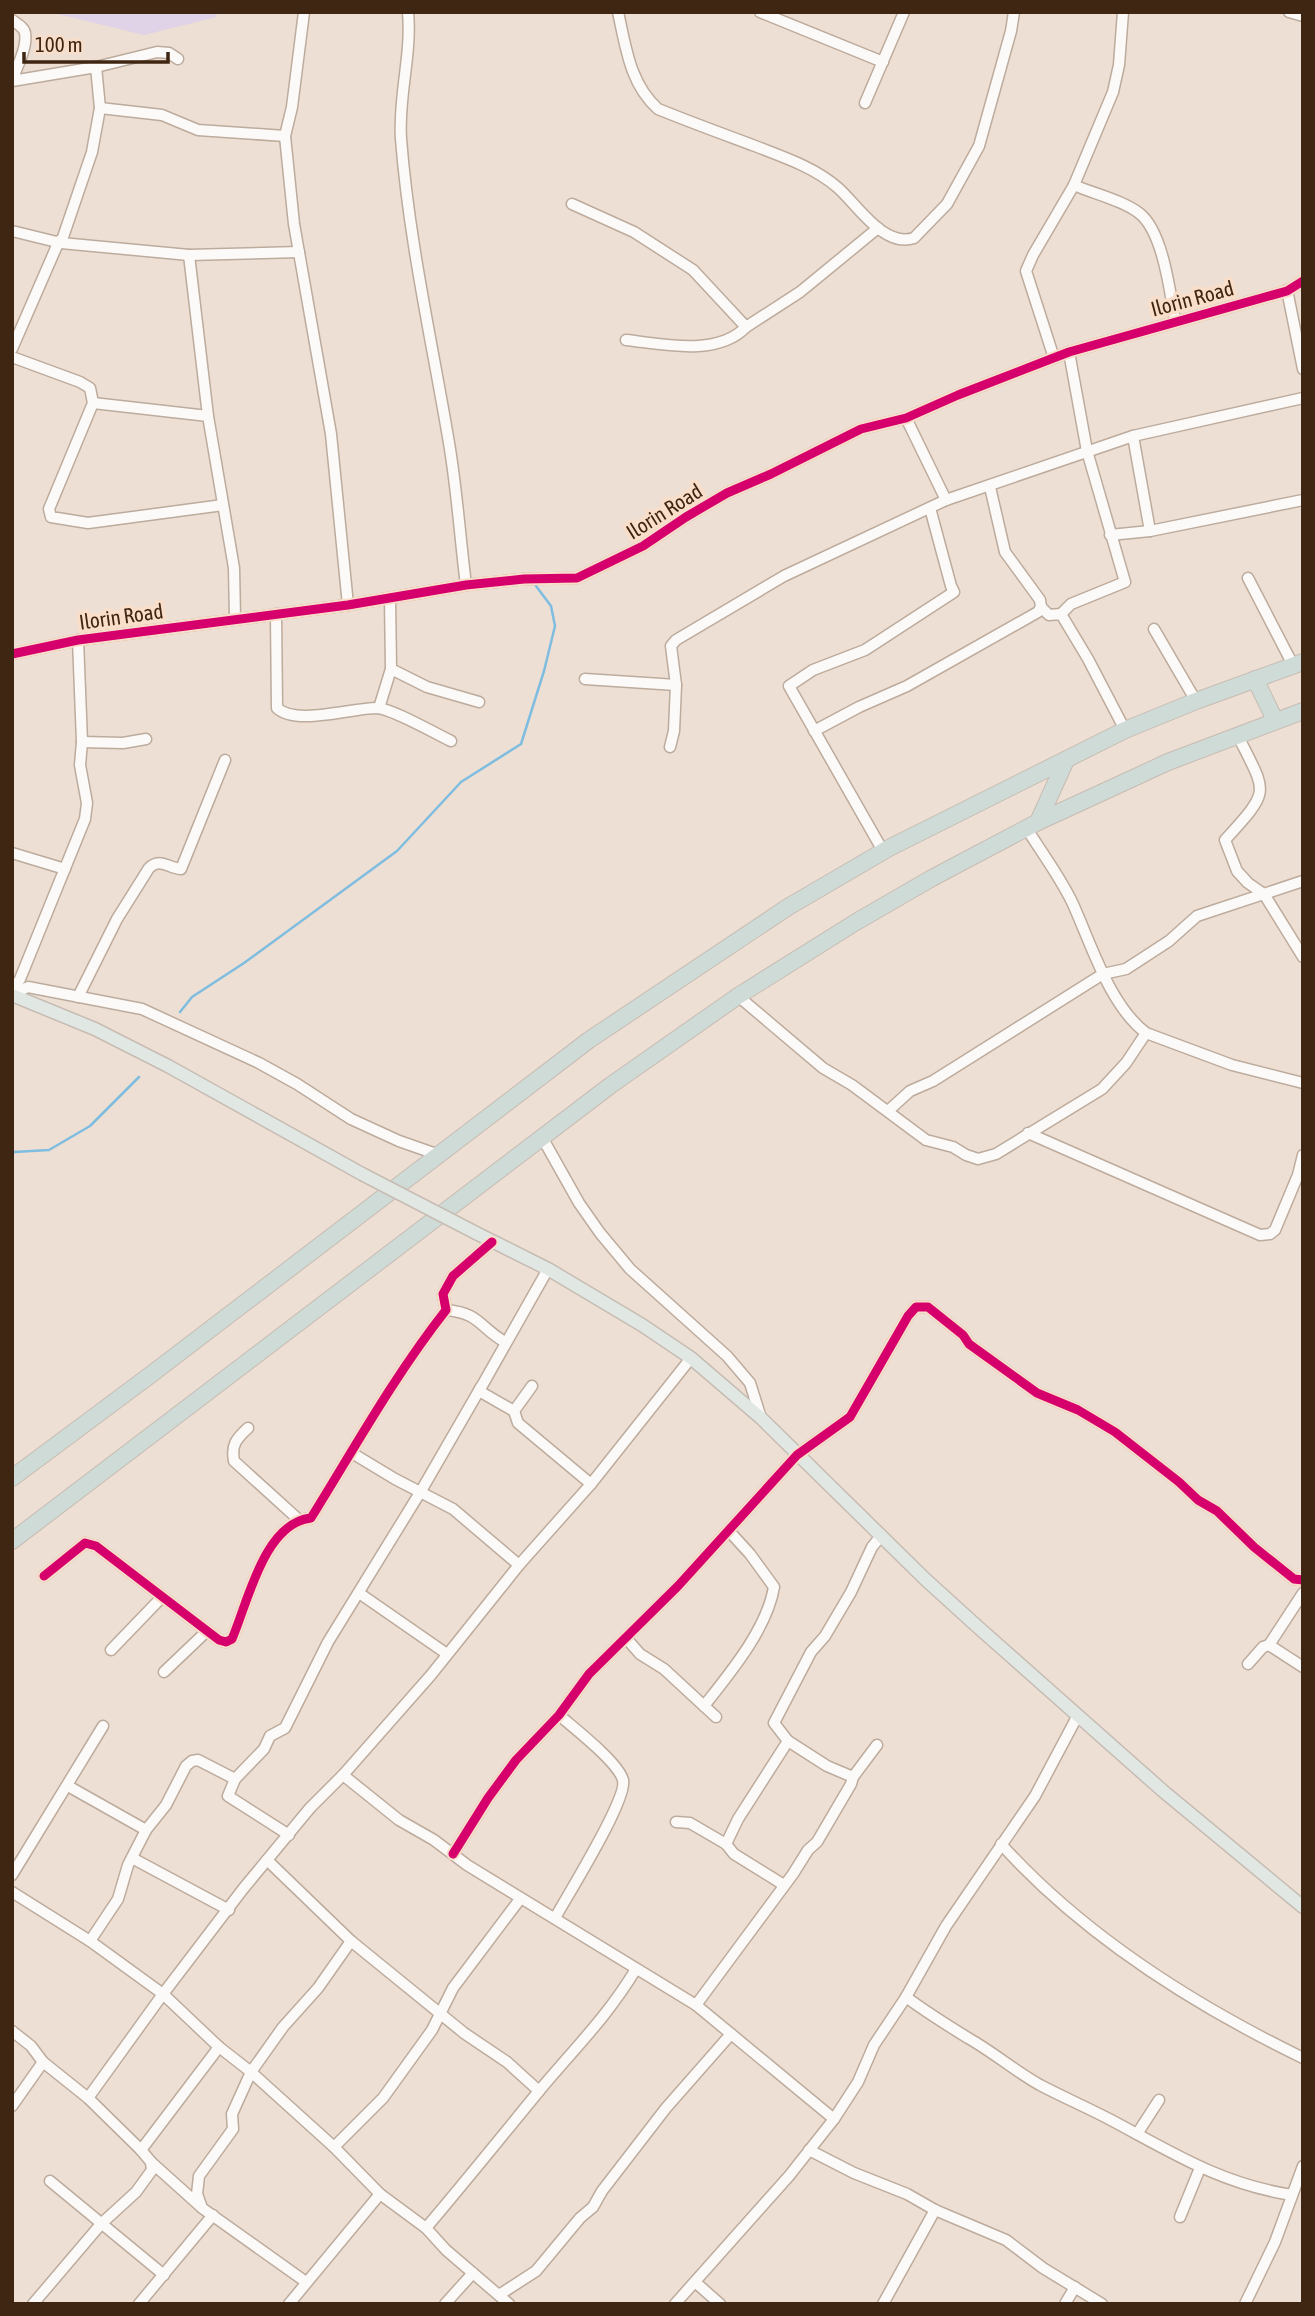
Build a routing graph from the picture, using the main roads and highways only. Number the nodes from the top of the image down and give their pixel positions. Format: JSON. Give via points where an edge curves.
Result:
{"nodes":[{"id":1,"x":1298,"y":663,"type":"edge"},
{"id":2,"x":1255,"y":679,"type":"junction"},
{"id":3,"x":1303,"y":711,"type":"edge"},
{"id":4,"x":1275,"y":720,"type":"junction"},
{"id":5,"x":1066,"y":760,"type":"junction"},
{"id":6,"x":1033,"y":825,"type":"junction"},
{"id":7,"x":12,"y":993,"type":"edge"},
{"id":8,"x":12,"y":1478,"type":"edge"},
{"id":9,"x":12,"y":1541,"type":"edge"},
{"id":10,"x":1303,"y":1907,"type":"edge"}],
"edges":[{"from":1,"to":2,"type":"highway"},
{"from":2,"to":4,"type":"highway"},
{"from":2,"to":5,"type":"highway","via":[[1125,730]]},
{"from":3,"to":4,"type":"highway"},
{"from":4,"to":6,"type":"highway","via":[[1168,762]]},
{"from":5,"to":6,"type":"highway"},
{"from":5,"to":8,"type":"highway","via":[[883,851],[788,907],[589,1040]]},
{"from":6,"to":9,"type":"highway","via":[[899,897],[738,996],[611,1085]]},
{"from":7,"to":10,"type":"main road","bridge":true,"via":[[95,1029],[548,1269],[691,1358],[761,1418],[979,1628]]}]}
